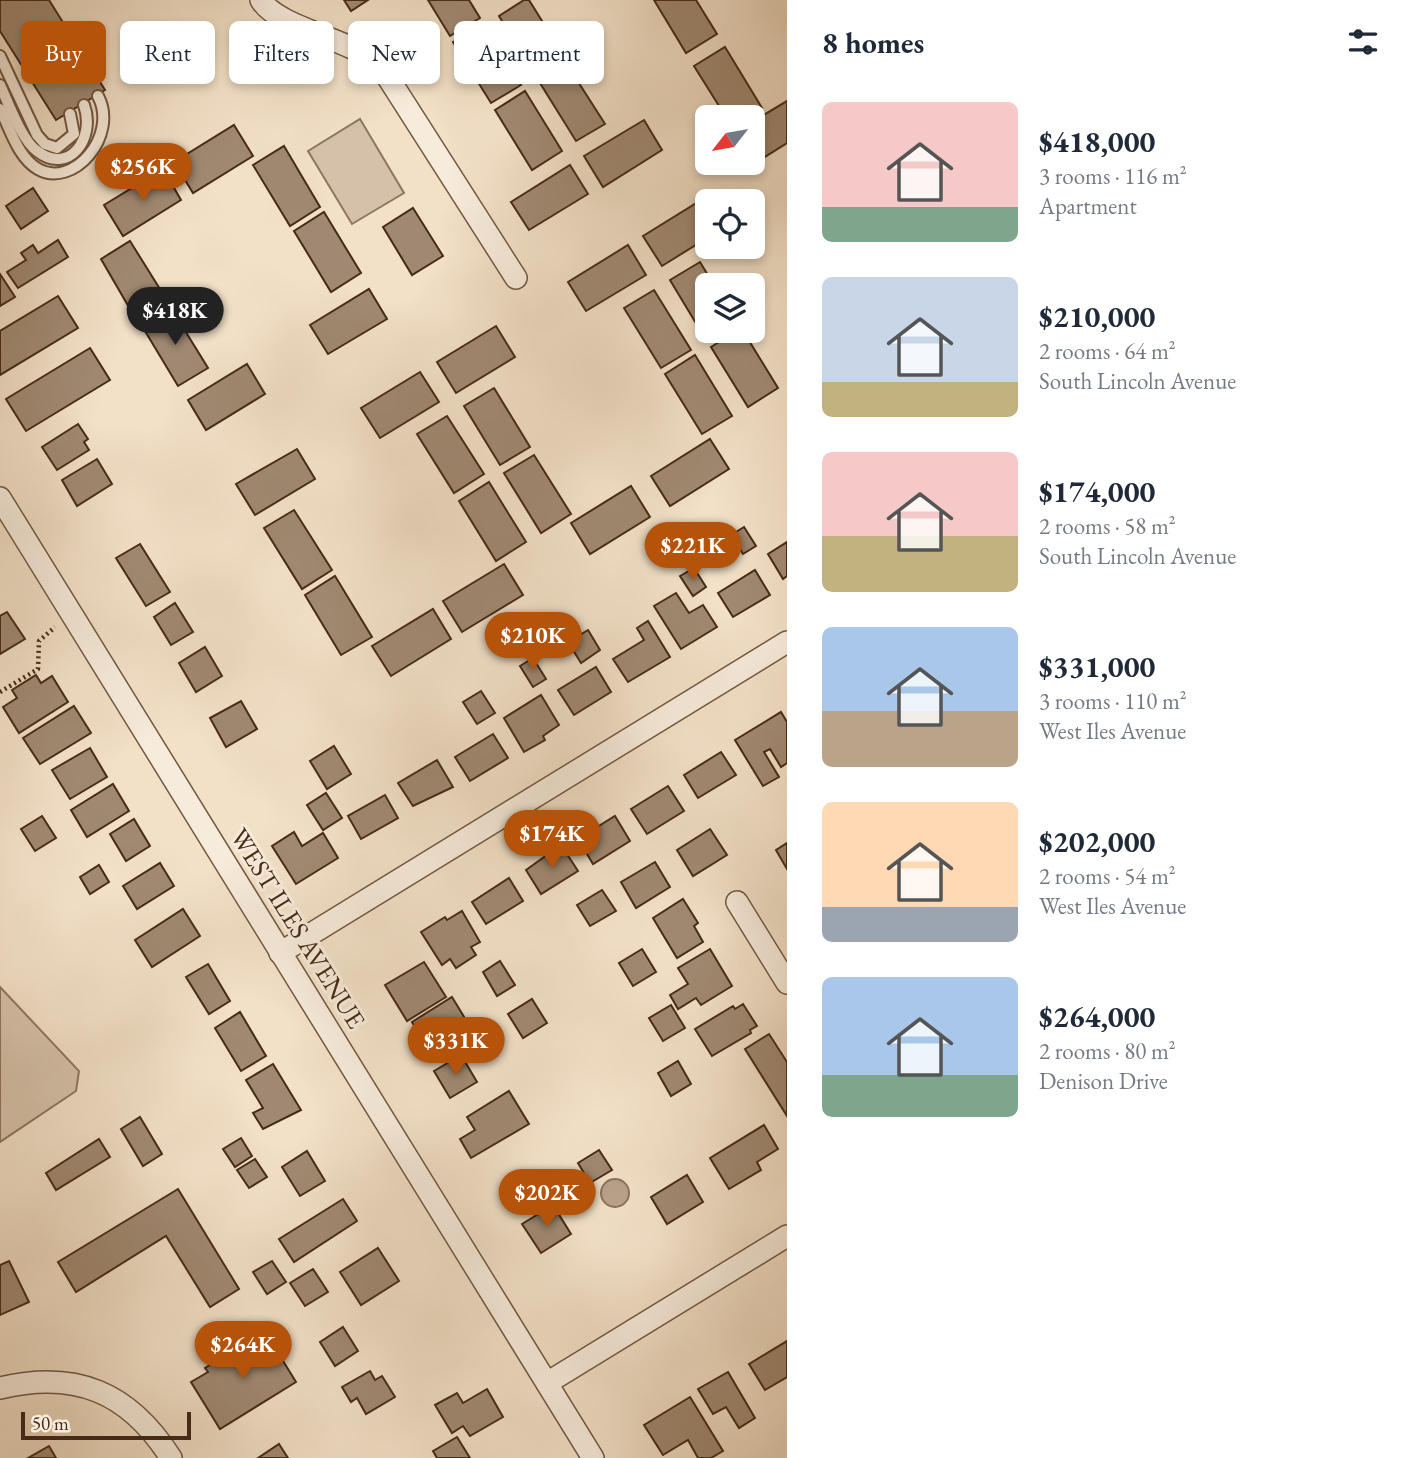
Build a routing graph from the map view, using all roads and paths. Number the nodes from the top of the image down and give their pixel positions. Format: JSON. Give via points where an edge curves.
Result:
{"nodes":[{"id":1,"x":261,"y":0,"type":"edge"},
{"id":2,"x":0,"y":56,"type":"edge"},
{"id":3,"x":0,"y":85,"type":"edge"},
{"id":4,"x":98,"y":96,"type":"dead end"},
{"id":5,"x":84,"y":105,"type":"dead end"},
{"id":6,"x":0,"y":108,"type":"edge"},
{"id":7,"x":70,"y":114,"type":"dead end"},
{"id":8,"x":516,"y":278,"type":"dead end"},
{"id":9,"x":0,"y":498,"type":"edge"},
{"id":10,"x":62,"y":622,"type":"dead end"},
{"id":11,"x":787,"y":642,"type":"edge"},
{"id":12,"x":0,"y":692,"type":"edge"},
{"id":13,"x":737,"y":902,"type":"dead end"},
{"id":14,"x":280,"y":953,"type":"junction"},
{"id":15,"x":787,"y":983,"type":"edge"},
{"id":16,"x":787,"y":1236,"type":"edge"},
{"id":17,"x":547,"y":1383,"type":"junction"},
{"id":18,"x":0,"y":1388,"type":"edge"},
{"id":19,"x":171,"y":1458,"type":"edge"},
{"id":20,"x":593,"y":1458,"type":"edge"}],
"edges":[{"from":1,"to":8,"type":"street","via":[[278,16],[352,46],[380,65]]},
{"from":2,"to":7,"type":"lane","via":[[45,144],[57,148],[74,134]]},
{"from":3,"to":5,"type":"lane","via":[[35,151],[49,158],[63,158],[76,151],[88,135]]},
{"from":4,"to":6,"type":"lane","via":[[104,123],[100,142],[76,166],[55,173],[39,170],[25,157]]},
{"from":9,"to":14,"type":"street","name":"WEST ILES AVENUE"},
{"from":10,"to":12,"type":"path","via":[[39,641],[38,669]]},
{"from":11,"to":14,"type":"street"},
{"from":13,"to":15,"type":"street"},
{"from":14,"to":17,"type":"street","name":"WEST ILES AVENUE"},
{"from":16,"to":17,"type":"street"},
{"from":17,"to":20,"type":"street","name":"WEST ILES AVENUE"},
{"from":18,"to":19,"type":"street","via":[[44,1380],[74,1384],[110,1397],[132,1411]]}]}
